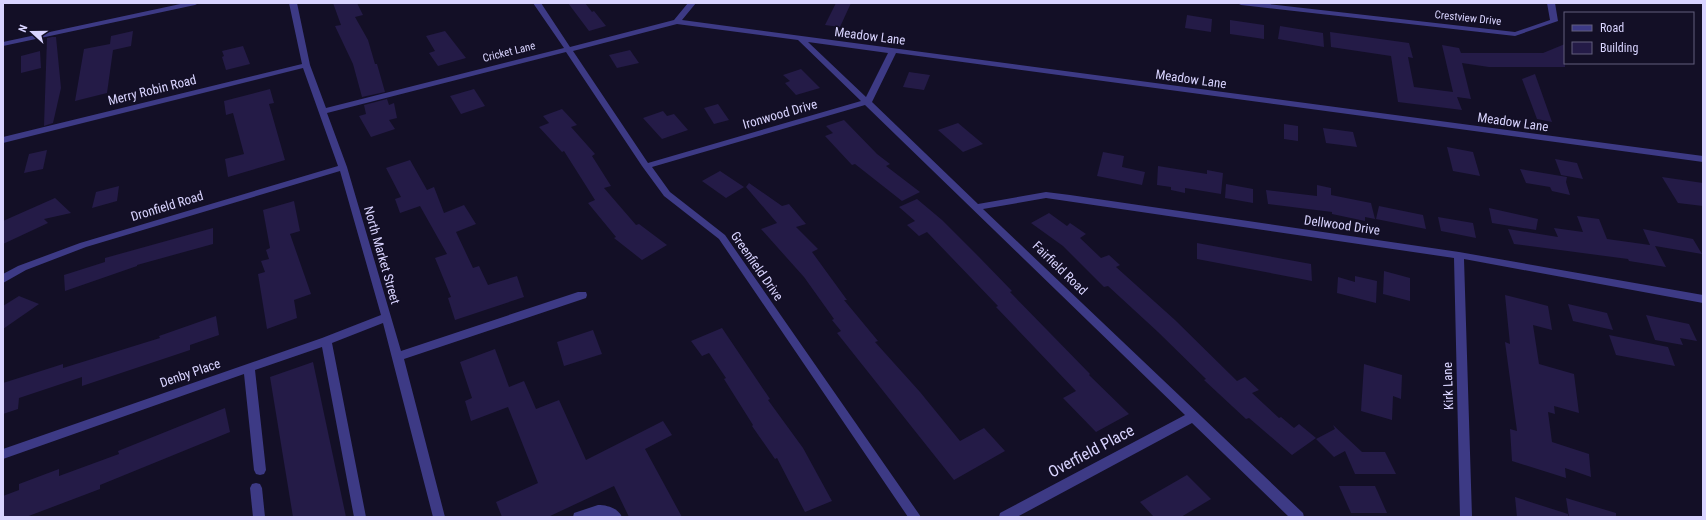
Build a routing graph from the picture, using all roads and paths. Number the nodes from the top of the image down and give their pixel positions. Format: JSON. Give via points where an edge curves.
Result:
{"nodes":[{"id":1,"x":195,"y":3,"type":"edge"},
{"id":2,"x":293,"y":3,"type":"edge"},
{"id":3,"x":537,"y":3,"type":"edge"},
{"id":4,"x":692,"y":3,"type":"edge"},
{"id":5,"x":1241,"y":3,"type":"edge"},
{"id":6,"x":1551,"y":3,"type":"edge"},
{"id":7,"x":677,"y":22,"type":"junction"},
{"id":8,"x":801,"y":39,"type":"junction"},
{"id":9,"x":3,"y":44,"type":"edge"},
{"id":10,"x":567,"y":48,"type":"junction"},
{"id":11,"x":893,"y":51,"type":"junction"},
{"id":12,"x":306,"y":65,"type":"junction"},
{"id":13,"x":868,"y":102,"type":"junction"},
{"id":14,"x":324,"y":111,"type":"junction"},
{"id":15,"x":3,"y":140,"type":"edge"},
{"id":16,"x":1703,"y":160,"type":"edge"},
{"id":17,"x":646,"y":166,"type":"junction"},
{"id":18,"x":343,"y":167,"type":"junction"},
{"id":19,"x":976,"y":208,"type":"junction"},
{"id":20,"x":1459,"y":255,"type":"junction"},
{"id":21,"x":3,"y":279,"type":"edge"},
{"id":22,"x":582,"y":295,"type":"dead end"},
{"id":23,"x":1703,"y":299,"type":"edge"},
{"id":24,"x":387,"y":317,"type":"junction"},
{"id":25,"x":326,"y":341,"type":"junction"},
{"id":26,"x":397,"y":357,"type":"junction"},
{"id":27,"x":249,"y":367,"type":"junction"},
{"id":28,"x":1194,"y":416,"type":"junction"},
{"id":29,"x":3,"y":454,"type":"edge"},
{"id":30,"x":260,"y":470,"type":"dead end"},
{"id":31,"x":256,"y":488,"type":"dead end"},
{"id":32,"x":259,"y":517,"type":"edge"},
{"id":33,"x":360,"y":517,"type":"edge"},
{"id":34,"x":439,"y":517,"type":"edge"},
{"id":35,"x":578,"y":517,"type":"edge"},
{"id":36,"x":616,"y":517,"type":"edge"},
{"id":37,"x":915,"y":517,"type":"edge"},
{"id":38,"x":1004,"y":517,"type":"edge"},
{"id":39,"x":1298,"y":517,"type":"edge"},
{"id":40,"x":1466,"y":517,"type":"edge"}],
"edges":[{"from":1,"to":9,"type":"street"},
{"from":2,"to":12,"type":"street","name":"North Market Street"},
{"from":3,"to":10,"type":"street","name":"Greenfield Drive"},
{"from":4,"to":7,"type":"street"},
{"from":5,"to":6,"type":"street","name":"Crestview Drive","via":[[1515,34],[1554,21]]},
{"from":7,"to":8,"type":"street","name":"Meadow Lane"},
{"from":7,"to":10,"type":"street","name":"Cricket Lane"},
{"from":8,"to":11,"type":"street","name":"Meadow Lane"},
{"from":8,"to":13,"type":"street","name":"Fairfield Road"},
{"from":10,"to":14,"type":"street","name":"Cricket Lane"},
{"from":10,"to":17,"type":"street","name":"Greenfield Drive"},
{"from":11,"to":13,"type":"street"},
{"from":11,"to":16,"type":"street","name":"Meadow Lane"},
{"from":12,"to":14,"type":"street","name":"North Market Street"},
{"from":12,"to":15,"type":"street","name":"Merry Robin Road"},
{"from":13,"to":17,"type":"street","name":"Ironwood Drive"},
{"from":13,"to":19,"type":"street","name":"Fairfield Road"},
{"from":14,"to":18,"type":"street","name":"North Market Street"},
{"from":17,"to":37,"type":"street","name":"Greenfield Drive","via":[[666,194],[722,237]]},
{"from":18,"to":21,"type":"street","name":"Dronfield Road","via":[[84,245],[22,268]]},
{"from":18,"to":24,"type":"street","name":"North Market Street"},
{"from":19,"to":20,"type":"street","name":"Dellwood Drive","via":[[1046,195]]},
{"from":19,"to":28,"type":"street","name":"Fairfield Road"},
{"from":20,"to":23,"type":"street","name":"Dellwood Drive"},
{"from":20,"to":40,"type":"street","name":"Kirk Lane"},
{"from":22,"to":26,"type":"street"},
{"from":24,"to":25,"type":"street","name":"Denby Place"},
{"from":24,"to":26,"type":"street","name":"North Market Street"},
{"from":25,"to":27,"type":"street","name":"Denby Place"},
{"from":25,"to":33,"type":"street"},
{"from":26,"to":34,"type":"street","name":"North Market Street"},
{"from":27,"to":29,"type":"street","name":"Denby Place"},
{"from":27,"to":30,"type":"street"},
{"from":28,"to":38,"type":"street","name":"Overfield Place"},
{"from":28,"to":39,"type":"street","name":"Fairfield Road"},
{"from":31,"to":32,"type":"street"},
{"from":35,"to":36,"type":"street","via":[[597,510]]}]}
